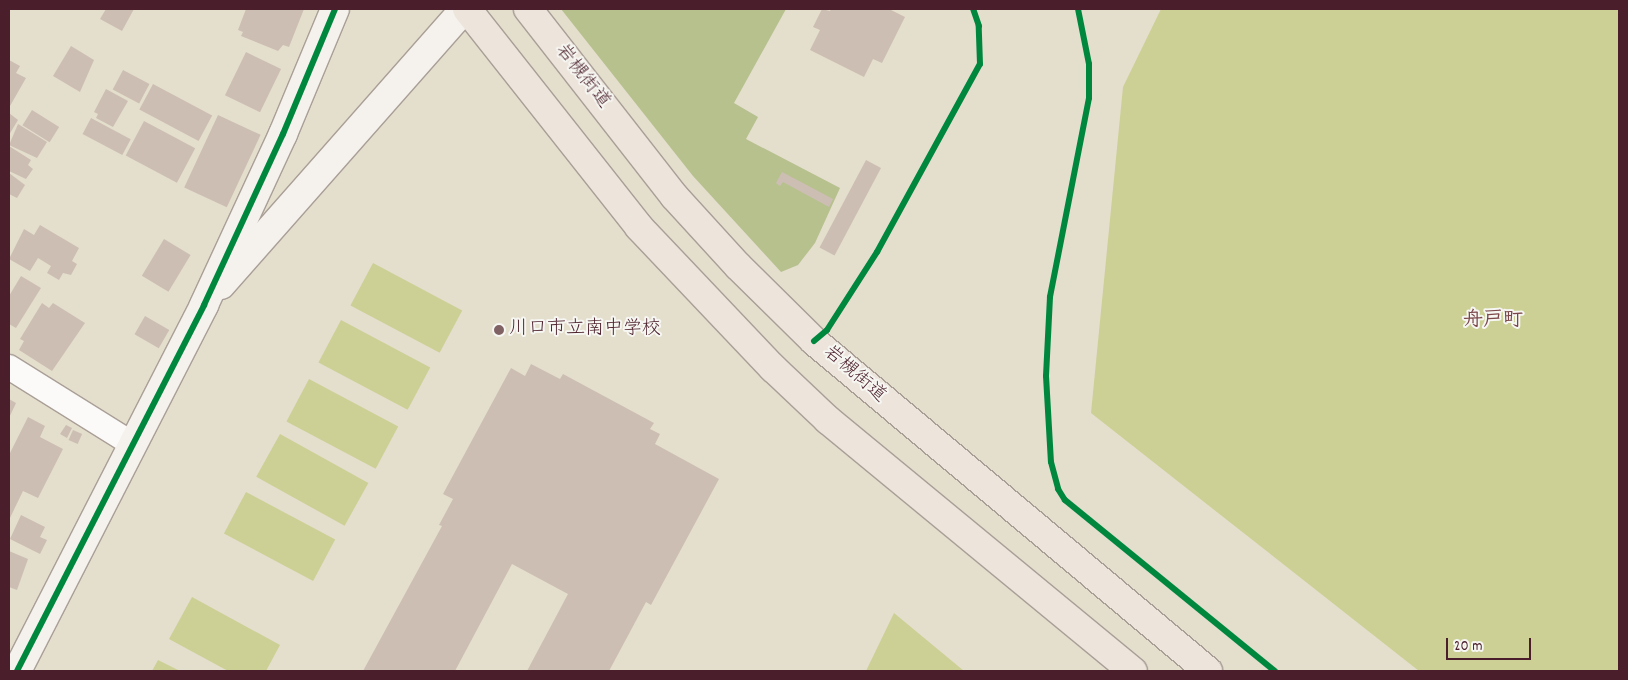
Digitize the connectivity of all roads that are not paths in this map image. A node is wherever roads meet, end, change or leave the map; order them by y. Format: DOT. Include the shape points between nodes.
graph roads {
  1 [pos="335,9"];
  2 [pos="466,9"];
  3 [pos="528,9"];
  4 [pos="204,305"];
  5 [pos="9,367"];
  6 [pos="134,445"];
  7 [pos="16,671"];
  8 [pos="1133,671"];
  9 [pos="1208,671"];
  1 -- 4 [label="street"];
  2 -- 4 [label="street"];
  2 -- 8 [label="highway" via="639,227 706,300 828,420"];
  3 -- 9 [label="highway, 岩槻街道" via="674,196 738,266 860,381"];
  4 -- 6 [label="street"];
  5 -- 6 [label="street"];
  6 -- 7 [label="street"];
}
